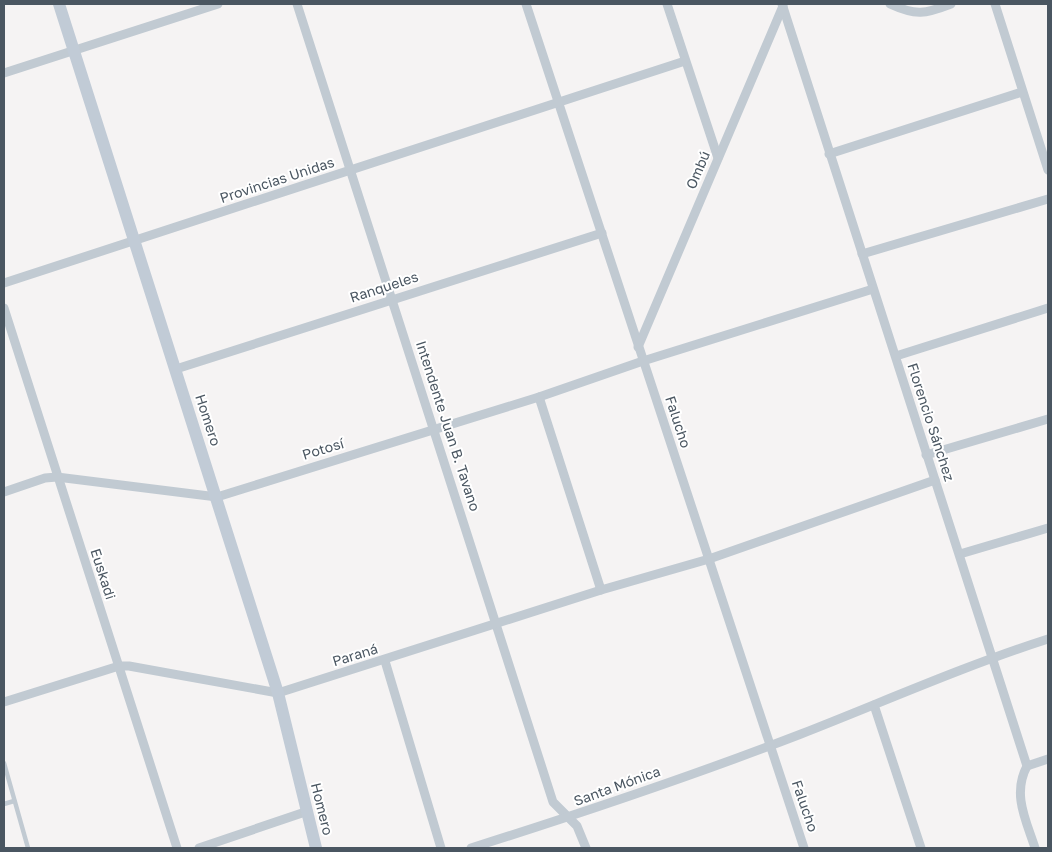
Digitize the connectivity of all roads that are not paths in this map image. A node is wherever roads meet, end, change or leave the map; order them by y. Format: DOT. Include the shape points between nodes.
graph roads {
  1 [pos="59,4"];
  2 [pos="218,4"];
  3 [pos="298,4"];
  4 [pos="526,4"];
  5 [pos="667,4"];
  6 [pos="890,4"];
  7 [pos="951,4"];
  8 [pos="995,4"];
  9 [pos="783,5"];
  10 [pos="74,50"];
  11 [pos="685,61"];
  12 [pos="4,73"];
  13 [pos="1022,92"];
  14 [pos="559,104"];
  15 [pos="829,154"];
  16 [pos="718,158"];
  17 [pos="351,170"];
  18 [pos="1048,170"];
  19 [pos="1048,199"];
  20 [pos="602,233"];
  21 [pos="134,241"];
  22 [pos="862,254"];
  23 [pos="4,283"];
  24 [pos="873,289"];
  25 [pos="393,299"];
  26 [pos="4,308"];
  27 [pos="1048,308"];
  28 [pos="638,347"];
  29 [pos="896,356"];
  30 [pos="643,361"];
  31 [pos="176,369"];
  32 [pos="539,397"];
  33 [pos="1048,419"];
  34 [pos="435,429"];
  35 [pos="926,455"];
  36 [pos="57,476"];
  37 [pos="935,480"];
  38 [pos="4,492"];
  39 [pos="217,497"];
  40 [pos="1048,528"];
  41 [pos="960,554"];
  42 [pos="709,559"];
  43 [pos="601,590"];
  44 [pos="497,624"];
  45 [pos="1048,639"];
  46 [pos="992,657"];
  47 [pos="384,661"];
  48 [pos="118,666"];
  49 [pos="278,693"];
  50 [pos="4,702"];
  51 [pos="874,705"];
  52 [pos="770,746"];
  53 [pos="1048,759"];
  54 [pos="4,763"];
  55 [pos="1027,766"];
  56 [pos="14,801"];
  57 [pos="4,804"];
  58 [pos="308,811"];
  59 [pos="569,818"];
  60 [pos="28,848"];
  61 [pos="178,848"];
  62 [pos="199,848"];
  63 [pos="316,848"];
  64 [pos="441,848"];
  65 [pos="471,848"];
  66 [pos="586,848"];
  67 [pos="804,848"];
  68 [pos="920,848"];
  69 [pos="1035,848"];
  1 -- 10 [label="main road, Homero"];
  2 -- 10 [label="street"];
  3 -- 17 [label="street, Intendente Juan B. Tavano"];
  4 -- 14 [label="street, Falucho"];
  5 -- 11 [label="street"];
  6 -- 7 [label="street" via="919,13"];
  8 -- 13 [label="street"];
  9 -- 15 [label="street, Florencio Sánchez"];
  9 -- 16 [label="street, Ombú"];
  10 -- 12 [label="street"];
  10 -- 21 [label="main road, Homero"];
  11 -- 14 [label="street, Provincias Unidas"];
  11 -- 16 [label="street"];
  13 -- 15 [label="street"];
  13 -- 18 [label="street"];
  14 -- 17 [label="street, Provincias Unidas"];
  14 -- 20 [label="street, Falucho"];
  15 -- 22 [label="street, Florencio Sánchez"];
  16 -- 28 [label="street, Ombú"];
  17 -- 21 [label="street, Provincias Unidas"];
  17 -- 25 [label="street, Intendente Juan B. Tavano"];
  19 -- 22 [label="street"];
  20 -- 25 [label="street, Ranqueles"];
  20 -- 28 [label="street, Falucho"];
  21 -- 23 [label="street, Provincias Unidas"];
  21 -- 31 [label="main road, Homero"];
  22 -- 24 [label="street, Florencio Sánchez"];
  24 -- 29 [label="street, Florencio Sánchez"];
  24 -- 30 [label="street, Potosí"];
  25 -- 31 [label="street, Ranqueles"];
  25 -- 34 [label="street, Intendente Juan B. Tavano"];
  26 -- 36 [label="street, Euskadi"];
  27 -- 29 [label="street"];
  28 -- 30 [label="street, Falucho"];
  29 -- 35 [label="street, Florencio Sánchez"];
  30 -- 32 [label="street, Potosí"];
  30 -- 42 [label="street, Falucho"];
  31 -- 39 [label="main road, Homero"];
  32 -- 34 [label="street, Potosí"];
  32 -- 43 [label="street"];
  33 -- 35 [label="street"];
  34 -- 39 [label="street, Potosí"];
  34 -- 44 [label="street, Intendente Juan B. Tavano"];
  35 -- 37 [label="street, Florencio Sánchez"];
  36 -- 38 [label="street, Potosí"];
  36 -- 39 [label="street, Potosí"];
  36 -- 48 [label="street, Euskadi"];
  37 -- 41 [label="street, Florencio Sánchez"];
  37 -- 42 [label="street, Paraná"];
  39 -- 49 [label="main road, Homero"];
  40 -- 41 [label="street"];
  41 -- 46 [label="street, Florencio Sánchez"];
  42 -- 43 [label="street, Paraná"];
  42 -- 52 [label="street, Falucho"];
  43 -- 44 [label="street, Paraná"];
  44 -- 47 [label="street, Paraná"];
  44 -- 59 [label="street, Intendente Juan B. Tavano" via="554,802"];
  45 -- 46 [label="street, Santa Mónica"];
  46 -- 51 [label="street, Santa Mónica"];
  46 -- 55 [label="street, Florencio Sánchez"];
  47 -- 49 [label="street, Paraná"];
  47 -- 64 [label="street"];
  48 -- 49 [label="street, Paraná"];
  48 -- 50 [label="street, Paraná"];
  48 -- 61 [label="street, Euskadi"];
  49 -- 58 [label="main road, Homero"];
  51 -- 52 [label="street, Santa Mónica"];
  51 -- 68 [label="street"];
  52 -- 59 [label="street, Santa Mónica"];
  52 -- 67 [label="street, Falucho"];
  53 -- 55 [label="street"];
  54 -- 56 [label="lane"];
  55 -- 69 [label="street" via="1020,781 1020,801"];
  56 -- 57 [label="lane"];
  56 -- 60 [label="lane"];
  58 -- 62 [label="street"];
  58 -- 63 [label="main road, Homero"];
  59 -- 65 [label="street, Santa Mónica"];
  59 -- 66 [label="street, Intendente Juan B. Tavano" via="577,826"];
}
